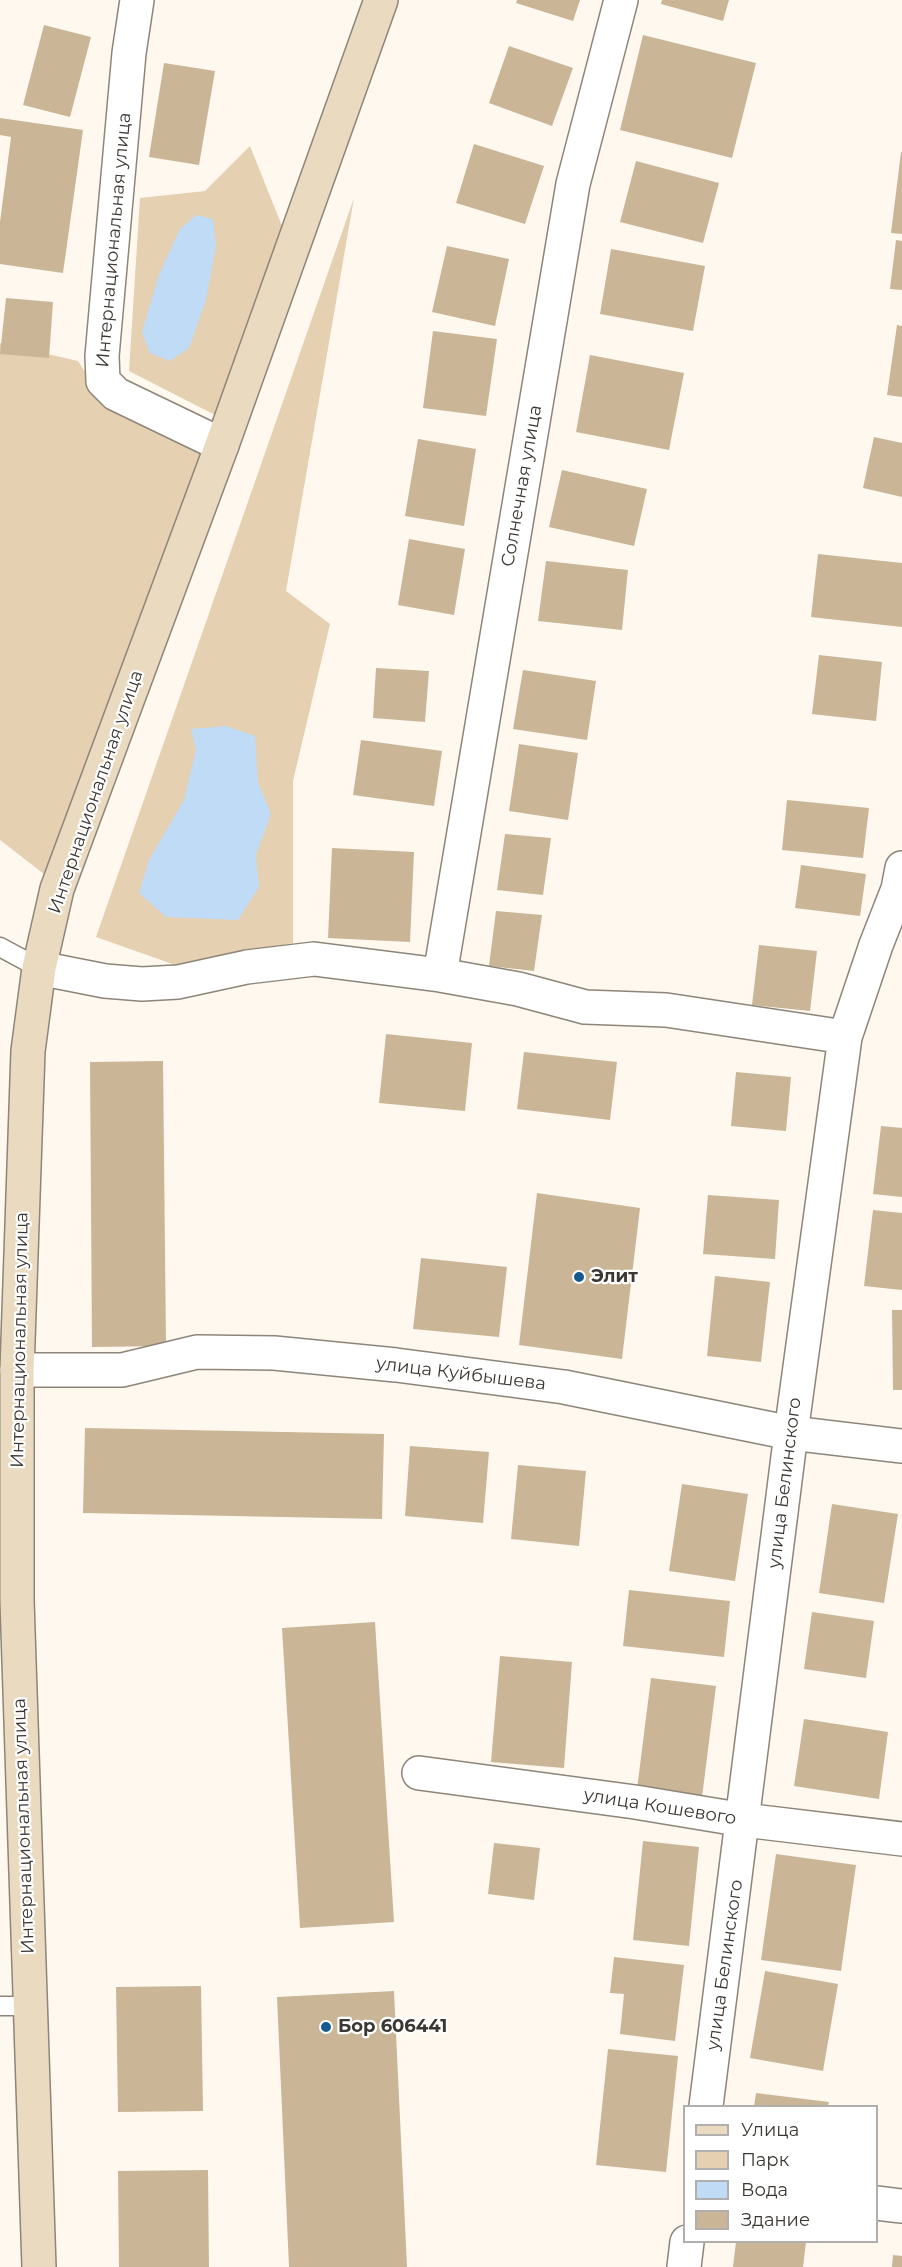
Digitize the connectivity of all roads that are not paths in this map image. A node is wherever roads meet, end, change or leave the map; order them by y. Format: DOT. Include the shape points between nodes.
graph roads {
  1 [pos="137,0"];
  2 [pos="381,0"];
  3 [pos="621,0"];
  4 [pos="222,445"];
  5 [pos="901,883"];
  6 [pos="0,947"];
  7 [pos="39,968"];
  8 [pos="440,975"];
  9 [pos="845,1037"];
  10 [pos="17,1370"];
  11 [pos="791,1433"];
  12 [pos="902,1446"];
  13 [pos="8,1447"];
  14 [pos="419,1773"];
  15 [pos="744,1820"];
  16 [pos="902,1839"];
  17 [pos="15,2006"];
  18 [pos="706,2105"];
  19 [pos="878,2203"];
  20 [pos="902,2206"];
  21 [pos="687,2243"];
  22 [pos="39,2267"];
  23 [pos="684,2267"];
  1 -- 4 [label="street, Интернациональная улица" via="129,53 103,381 116,394"];
  2 -- 4 [label="main road, Интернациональная улица"];
  3 -- 8 [label="street, Солнечная улица" via="573,184"];
  4 -- 7 [label="main road, Интернациональная улица" via="57,889"];
  5 -- 9 [label="street, улица Белинского"];
  6 -- 7 [label="lane"];
  7 -- 8 [label="street" via="142,984 178,982 314,959"];
  7 -- 10 [label="main road, Интернациональная улица" via="28,1051"];
  8 -- 9 [label="street" via="518,989 585,1007 666,1011"];
  9 -- 11 [label="street, улица Белинского"];
  10 -- 11 [label="street, улица Куйбышева" via="122,1370 197,1352 274,1353 564,1387"];
  10 -- 13 [label="main road, Интернациональная улица"];
  11 -- 12 [label="street, улица Куйбышева"];
  11 -- 15 [label="street, улица Белинского"];
  13 -- 17 [label="main road, Интернациональная улица" via="17,1600"];
  14 -- 15 [label="street, улица Кошевого"];
  15 -- 16 [label="street, улица Кошевого"];
  15 -- 18 [label="street, улица Белинского"];
  17 -- 22 [label="main road, Интернациональная улица"];
  19 -- 20 [label="street"];
  21 -- 23 [label="street"];
}
